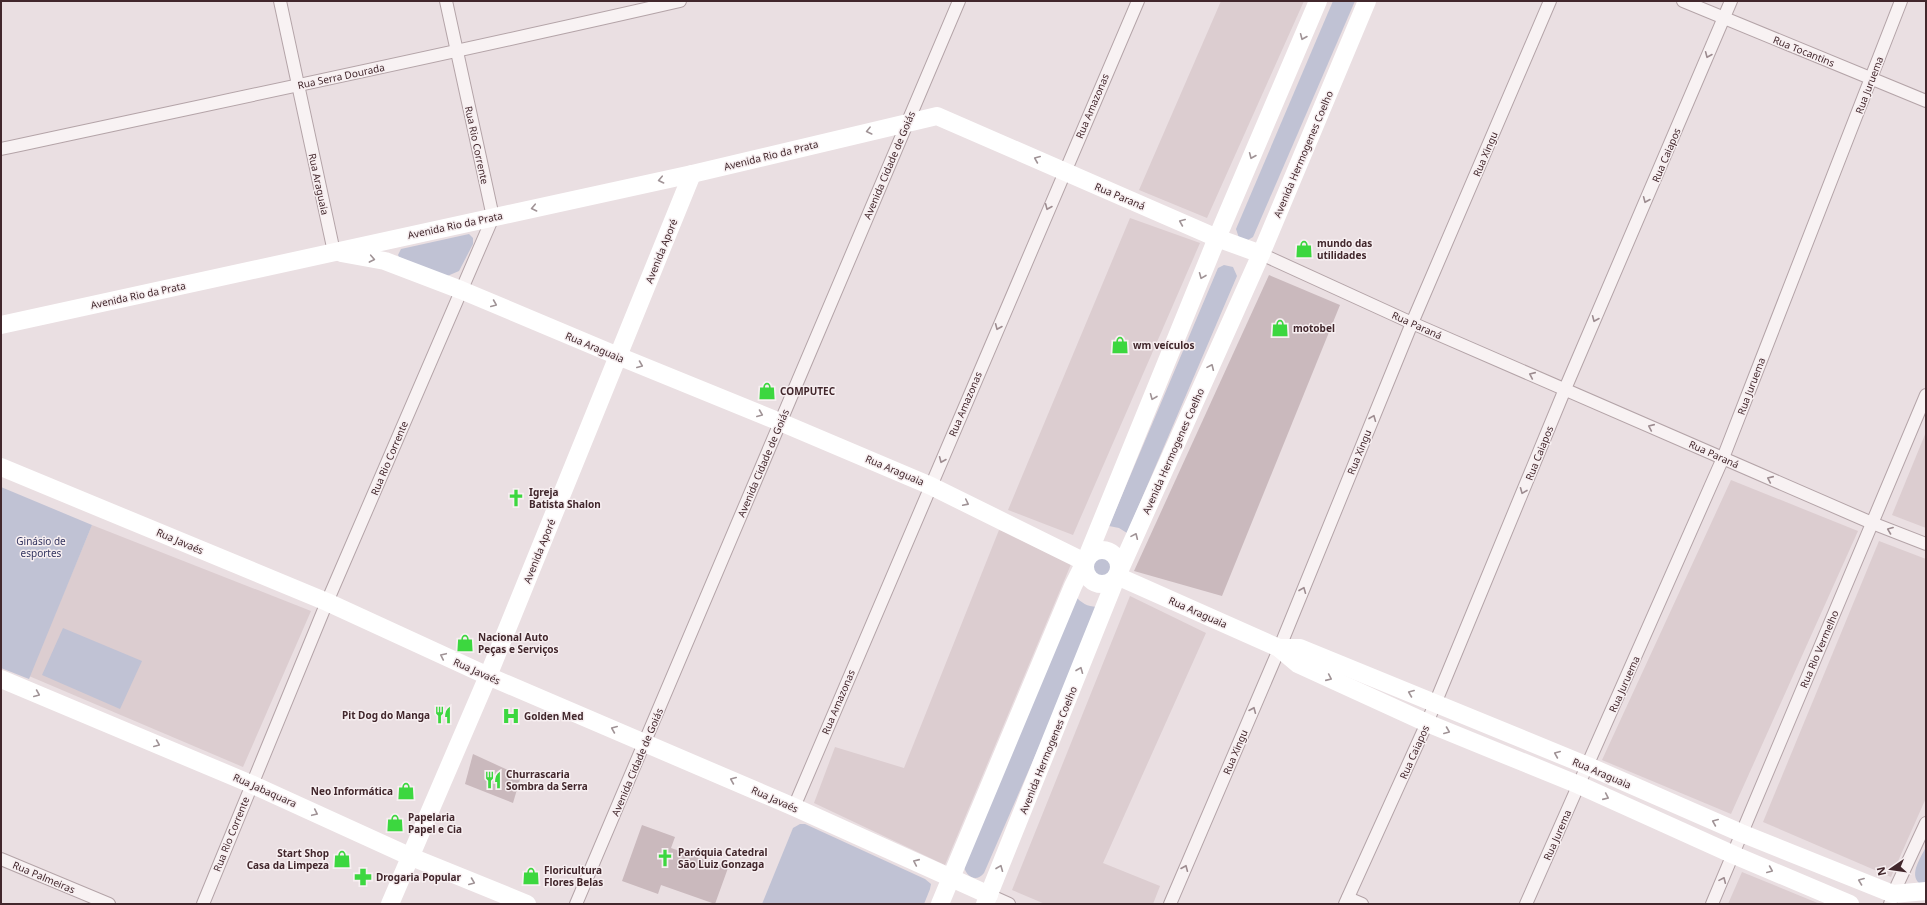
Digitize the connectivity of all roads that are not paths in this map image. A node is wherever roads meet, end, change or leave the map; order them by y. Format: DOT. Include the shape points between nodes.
graph roads {
  1 [pos="280,1"];
  2 [pos="446,1"];
  3 [pos="680,1"];
  4 [pos="959,1"];
  5 [pos="1138,1"];
  6 [pos="1318,1"];
  7 [pos="1367,1"];
  8 [pos="1550,1"];
  9 [pos="1683,1"];
  10 [pos="1731,1"];
  11 [pos="1901,1"];
  12 [pos="1724,19"];
  13 [pos="457,52"];
  14 [pos="1871,78"];
  15 [pos="298,84"];
  16 [pos="1926,101"];
  17 [pos="907,122"];
  18 [pos="1,149"];
  19 [pos="1064,171"];
  20 [pos="692,174"];
  21 [pos="493,217"];
  22 [pos="1217,238"];
  23 [pos="334,252"];
  24 [pos="1261,254"];
  25 [pos="461,290"];
  26 [pos="1412,323"];
  27 [pos="1,325"];
  28 [pos="618,356"];
  29 [pos="1565,390"];
  30 [pos="1926,395"];
  31 [pos="780,422"];
  32 [pos="1723,458"];
  33 [pos="1,467"];
  34 [pos="931,486"];
  35 [pos="1872,523"];
  36 [pos="1926,544"];
  37 [pos="1085,562"];
  38 [pos="1117,576"];
  39 [pos="327,602"];
  40 [pos="1279,648"];
  41 [pos="488,676"];
  42 [pos="1,679"];
  43 [pos="1436,703"];
  44 [pos="1428,723"];
  45 [pos="645,742"];
  46 [pos="1588,766"];
  47 [pos="252,784"];
  48 [pos="1579,785"];
  49 [pos="794,807"];
  50 [pos="1926,823"];
  51 [pos="1741,833"];
  52 [pos="1734,855"];
  53 [pos="409,856"];
  54 [pos="1,859"];
  55 [pos="951,878"];
  56 [pos="1926,891"];
  57 [pos="1892,899"];
  58 [pos="987,900"];
  59 [pos="1346,901"];
  60 [pos="109,904"];
  61 [pos="203,904"];
  62 [pos="390,904"];
  63 [pos="527,904"];
  64 [pos="576,904"];
  65 [pos="940,904"];
  66 [pos="1009,904"];
  67 [pos="1170,904"];
  68 [pos="1362,904"];
  69 [pos="1526,904"];
  70 [pos="1712,904"];
  71 [pos="1850,904"];
  1 -- 15 [label="street, Rua Araguaia"];
  2 -- 13 [label="street, Rua Rio Corrente"];
  3 -- 13 [label="street, Rua Serra Dourada"];
  4 -- 17 [label="street, Avenida Cidade de Goiás"];
  5 -- 19 [label="street, Rua Amazonas"];
  6 -- 22 [label="main road, one-way"];
  7 -- 24 [label="main road, Avenida Hermogenes Coelho"];
  8 -- 26 [label="street, Rua Xingu"];
  9 -- 12 [label="street, Rua Tocantins"];
  10 -- 12 [label="street, Rua Caiapos"];
  11 -- 14 [label="street, Rua Juruema"];
  12 -- 14 [label="street, Rua Tocantins"];
  12 -- 29 [label="street, Rua Caiapos, one-way"];
  13 -- 15 [label="street, Rua Serra Dourada"];
  13 -- 21 [label="street, Rua Rio Corrente"];
  14 -- 16 [label="street, Rua Tocantins"];
  14 -- 32 [label="street, Rua Juruema"];
  15 -- 18 [label="street, Rua Serra Dourada"];
  15 -- 23 [label="street, Rua Araguaia"];
  19 -- 17 [label="main road, Rua Paraná, one-way" via="937,116"];
  17 -- 20 [label="main road, Avenida Rio da Prata, one-way"];
  17 -- 31 [label="street, Avenida Cidade de Goiás"];
  22 -- 19 [label="main road, Rua Paraná, one-way"];
  19 -- 34 [label="street, Rua Amazonas, one-way"];
  20 -- 21 [label="main road, Avenida Rio da Prata, one-way"];
  20 -- 28 [label="main road, Avenida Aporé"];
  21 -- 23 [label="main road, Avenida Rio da Prata"];
  21 -- 25 [label="street, Rua Rio Corrente"];
  22 -- 24 [label="main road, Rua Paraná"];
  22 -- 37 [label="main road, one-way"];
  23 -- 25 [label="main road, Rua Araguaia, one-way" via="385,262"];
  23 -- 27 [label="main road, Avenida Rio da Prata"];
  24 -- 26 [label="street, Rua Paraná"];
  38 -- 24 [label="main road, Avenida Hermogenes Coelho, one-way"];
  25 -- 28 [label="main road, Rua Araguaia, one-way"];
  25 -- 39 [label="street, Rua Rio Corrente"];
  29 -- 26 [label="street, Rua Paraná, one-way"];
  40 -- 26 [label="street, Rua Xingu, one-way"];
  28 -- 31 [label="main road, Rua Araguaia, one-way"];
  28 -- 41 [label="main road, Avenida Aporé"];
  32 -- 29 [label="street, Rua Paraná, one-way"];
  29 -- 43 [label="street, Rua Caiapos, one-way"];
  30 -- 35 [label="street, Rua Rio Vermelho"];
  31 -- 34 [label="main road, Rua Araguaia"];
  31 -- 45 [label="street, Avenida Cidade de Goiás"];
  35 -- 32 [label="street, Rua Paraná, one-way"];
  32 -- 46 [label="street, Rua Juruema"];
  33 -- 39 [label="main road, Rua Javaés"];
  34 -- 37 [label="main road, Rua Araguaia, one-way"];
  34 -- 49 [label="street, Rua Amazonas"];
  36 -- 35 [label="street, Rua Paraná, one-way"];
  35 -- 51 [label="street, Rua Rio Vermelho"];
  37 -- 38 [label="main road" via="1086,575 1095,584 1108,584"];
  37 -- 38 [label="main road" via="1094,552 1111,552 1119,565"];
  37 -- 55 [label="main road"];
  38 -- 40 [label="main road, Rua Araguaia"];
  58 -- 38 [label="main road, Avenida Hermogenes Coelho, one-way"];
  41 -- 39 [label="main road, Rua Javaés, one-way"];
  39 -- 47 [label="street, Rua Rio Corrente"];
  43 -- 40 [label="main road, Rua Araguaia, one-way" via="1300,648"];
  40 -- 44 [label="main road, Rua Araguaia, one-way" via="1298,664"];
  67 -- 40 [label="street, Rua Xingu, one-way"];
  45 -- 41 [label="main road, Rua Javaés, one-way"];
  41 -- 53 [label="main road, Avenida Aporé"];
  42 -- 47 [label="main road, Rua Jabaquara, one-way"];
  43 -- 44 [label="street, Rua Caiapos"];
  46 -- 43 [label="main road, Rua Araguaia, one-way"];
  44 -- 48 [label="main road, Rua Araguaia, one-way"];
  44 -- 59 [label="street, Rua Caiapos"];
  49 -- 45 [label="main road, Rua Javaés, one-way"];
  45 -- 64 [label="street, Avenida Cidade de Goiás"];
  46 -- 48 [label="street, Rua Jurema"];
  51 -- 46 [label="main road, Rua Araguaia, one-way"];
  47 -- 53 [label="main road, Rua Jabaquara, one-way"];
  47 -- 61 [label="street, Rua Rio Corrente"];
  48 -- 52 [label="main road, Rua Araguaia, one-way"];
  48 -- 69 [label="street, Rua Jurema"];
  55 -- 49 [label="main road, Rua Javaés, one-way"];
  50 -- 57 [label="street"];
  51 -- 52 [label="street, Rua Rio Vermelho"];
  57 -- 51 [label="main road, Rua Araguaia, one-way"];
  70 -- 52 [label="street, Rua Rio Vermelho, one-way"];
  52 -- 71 [label="main road, Rua Araguaia, one-way"];
  53 -- 62 [label="main road, Avenida Aporé"];
  53 -- 63 [label="main road, Rua Jabaquara, one-way"];
  54 -- 60 [label="street, Rua Palmeiras"];
  55 -- 58 [label="main road, Rua Javaés"];
  55 -- 65 [label="main road"];
  56 -- 57 [label="main road, Rua Araguaia"];
  58 -- 66 [label="street"];
  59 -- 68 [label="street"];
}
